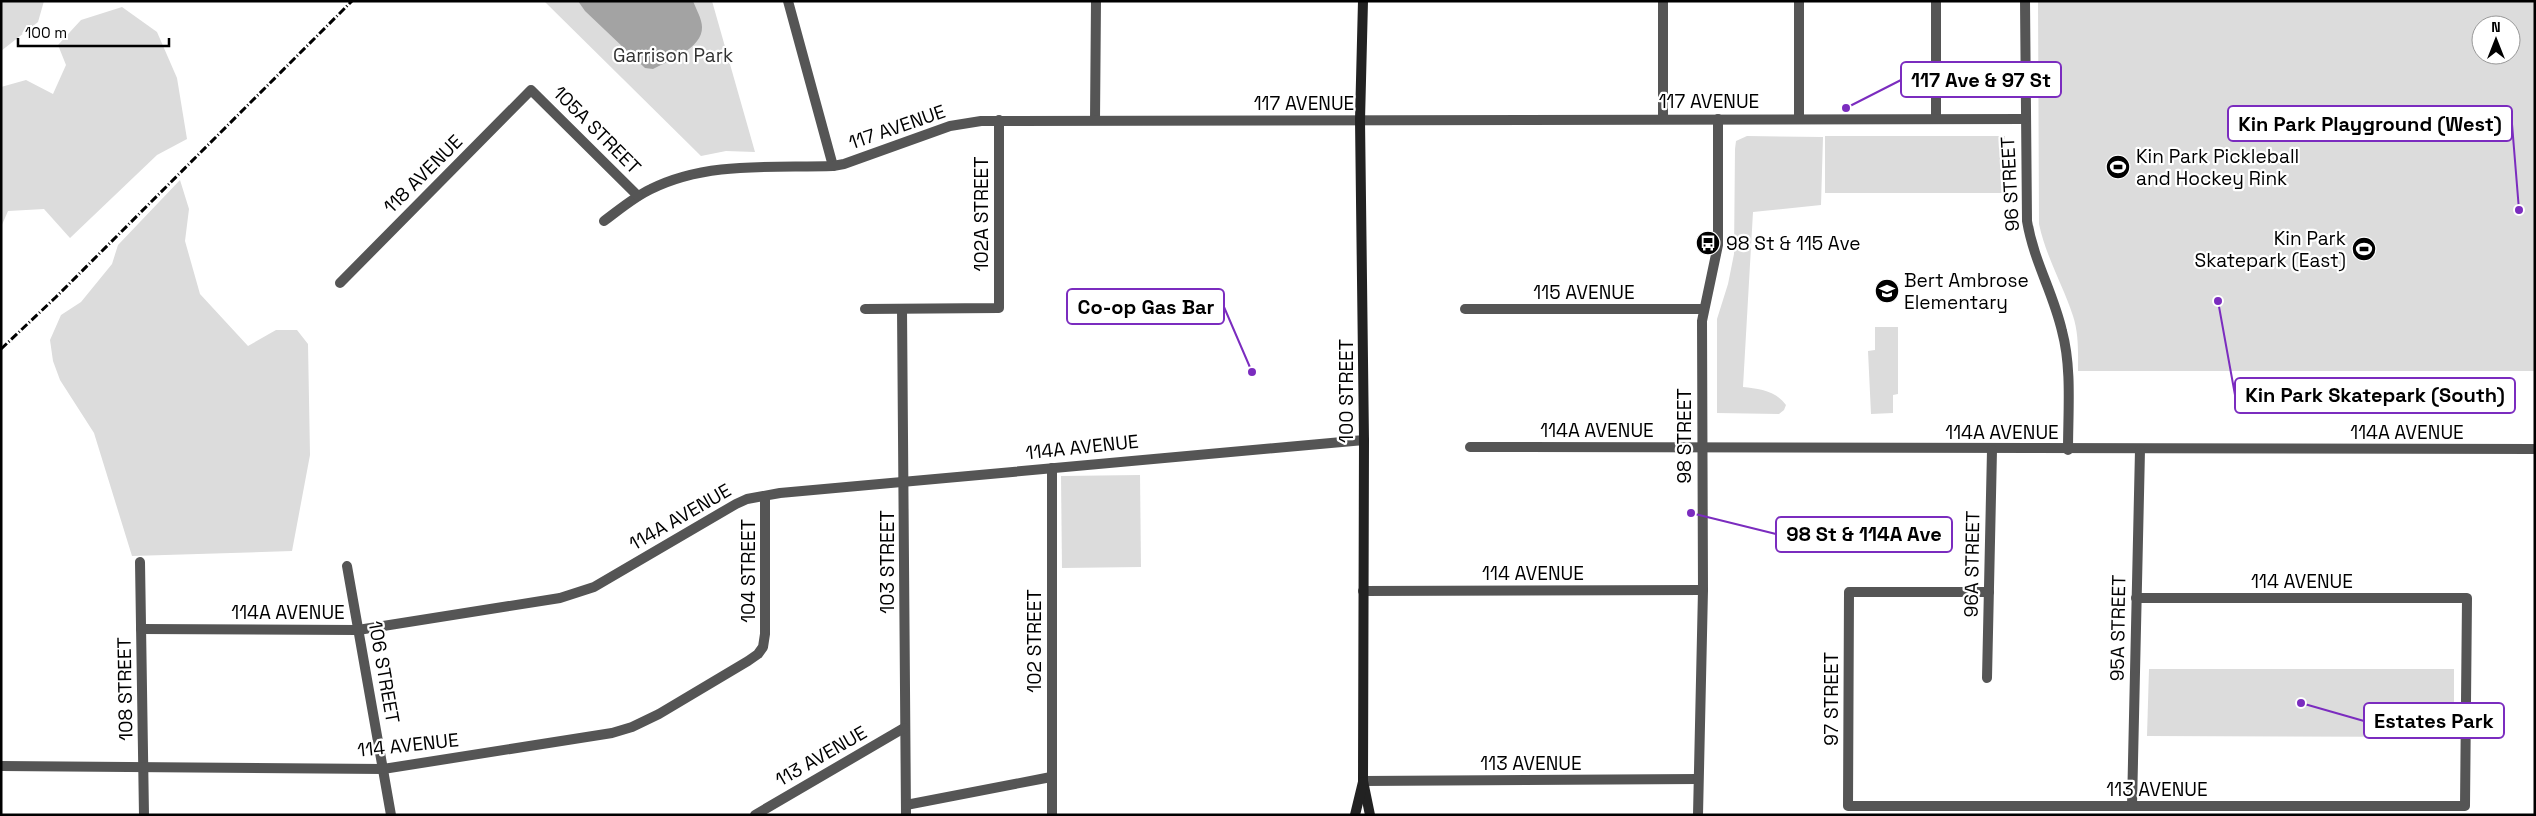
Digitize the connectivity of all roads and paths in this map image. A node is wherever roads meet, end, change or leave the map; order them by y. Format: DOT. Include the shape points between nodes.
graph roads {
  1 [pos="788,1"];
  2 [pos="1096,1"];
  3 [pos="1363,1"];
  4 [pos="1663,1"];
  5 [pos="1799,1"];
  6 [pos="1936,1"];
  7 [pos="2025,1"];
  8 [pos="531,90"];
  9 [pos="1663,118"];
  10 [pos="1718,118"];
  11 [pos="1799,118"];
  12 [pos="1936,118"];
  13 [pos="2025,119"];
  14 [pos="999,120"];
  15 [pos="1095,120"];
  16 [pos="1360,120"];
  17 [pos="832,166"];
  18 [pos="638,196"];
  19 [pos="604,221"];
  20 [pos="340,283"];
  21 [pos="865,309"];
  22 [pos="902,309"];
  23 [pos="1465,309"];
  24 [pos="1703,309"];
  25 [pos="1364,440"];
  26 [pos="1470,447"];
  27 [pos="1702,447"];
  28 [pos="2535,449"];
  29 [pos="1992,450"];
  30 [pos="2068,450"];
  31 [pos="2140,450"];
  32 [pos="1052,468"];
  33 [pos="905,481"];
  34 [pos="765,496"];
  35 [pos="140,562"];
  36 [pos="347,566"];
  37 [pos="1363,590"];
  38 [pos="1703,590"];
  39 [pos="1989,592"];
  40 [pos="2136,598"];
  41 [pos="141,629"];
  42 [pos="358,630"];
  43 [pos="763,647"];
  44 [pos="1987,678"];
  45 [pos="904,728"];
  46 [pos="1,766"];
  47 [pos="144,768"];
  48 [pos="383,769"];
  49 [pos="1051,777"];
  50 [pos="1698,779"];
  51 [pos="1363,781"];
  52 [pos="1848,806"];
  53 [pos="2132,806"];
  54 [pos="2465,806"];
  55 [pos="906,810"];
  56 [pos="2336,810"];
  57 [pos="2050,811"];
  58 [pos="144,815"];
  59 [pos="391,815"];
  60 [pos="755,815"];
  61 [pos="1052,815"];
  62 [pos="1354,815"];
  63 [pos="1370,815"];
  64 [pos="1698,815"];
  1 -- 17 [label="street"];
  2 -- 15 [label="street"];
  3 -- 16 [label="main road, 100 STREET"];
  4 -- 9 [label="street"];
  5 -- 11 [label="street"];
  6 -- 12 [label="street"];
  7 -- 13 [label="street, 96 STREET"];
  8 -- 18 [label="street, 105A STREET"];
  8 -- 20 [label="street, 118 AVENUE"];
  9 -- 10 [label="street, 117 AVENUE"];
  9 -- 16 [label="street, 117 AVENUE"];
  10 -- 11 [label="street, 117 AVENUE"];
  10 -- 24 [label="street, 98 STREET" via="1718,246 1712,282"];
  11 -- 12 [label="street, 117 AVENUE"];
  12 -- 13 [label="street, 117 AVENUE"];
  13 -- 30 [label="street, 96 STREET" via="2027,221 2066,346"];
  14 -- 15 [label="street, 117 AVENUE"];
  14 -- 17 [label="street, 117 AVENUE" via="950,126 859,160"];
  14 -- 22 [label="street, 102A STREET" via="999,308"];
  15 -- 16 [label="street, 117 AVENUE"];
  16 -- 25 [label="main road, 100 STREET"];
  17 -- 18 [label="street, 117 AVENUE" via="722,169 677,180"];
  18 -- 19 [label="street, 117 AVENUE"];
  21 -- 22 [label="street"];
  22 -- 33 [label="street, 103 STREET"];
  23 -- 24 [label="street, 115 AVENUE"];
  24 -- 27 [label="street, 98 STREET"];
  25 -- 32 [label="street, 114A AVENUE"];
  25 -- 37 [label="main road, 100 STREET"];
  26 -- 27 [label="street, 114A AVENUE"];
  27 -- 29 [label="street, 114A AVENUE"];
  27 -- 38 [label="street, 98 STREET"];
  28 -- 31 [label="street, 114A AVENUE"];
  29 -- 30 [label="street, 114A AVENUE"];
  29 -- 39 [label="street, 96A STREET"];
  30 -- 31 [label="street, 114A AVENUE"];
  31 -- 40 [label="street, 95A STREET"];
  32 -- 33 [label="street, 114A AVENUE"];
  32 -- 49 [label="street, 102 STREET"];
  33 -- 34 [label="street, 114A AVENUE"];
  33 -- 45 [label="street, 103 STREET"];
  34 -- 42 [label="street, 114A AVENUE" via="736,504 582,592"];
  34 -- 43 [label="street, 104 STREET" via="766,624"];
  35 -- 41 [label="street, 108 STREET"];
  36 -- 42 [label="street, 106 STREET"];
  37 -- 38 [label="street, 114 AVENUE"];
  37 -- 51 [label="main road, 100 STREET"];
  38 -- 50 [label="street, 98 STREET"];
  39 -- 44 [label="street, 96A STREET"];
  39 -- 52 [label="street, 97 STREET" via="1848,592"];
  40 -- 53 [label="street, 95A STREET"];
  40 -- 54 [label="street, 114 AVENUE" via="2467,598"];
  41 -- 42 [label="street, 114A AVENUE"];
  41 -- 47 [label="street, 108 STREET"];
  42 -- 48 [label="street, 106 STREET"];
  43 -- 48 [label="street, 114 AVENUE" via="748,661 632,727 591,737"];
  45 -- 55 [label="street, 103 STREET"];
  45 -- 60 [label="street, 113 AVENUE"];
  46 -- 47 [label="street, 114 AVENUE"];
  47 -- 48 [label="street, 114 AVENUE"];
  47 -- 58 [label="street, 108 STREET"];
  48 -- 59 [label="street, 106 STREET"];
  49 -- 55 [label="street"];
  49 -- 61 [label="street, 102 STREET"];
  50 -- 51 [label="street, 113 AVENUE"];
  50 -- 64 [label="street, 98 STREET"];
  51 -- 62 [label="main road, 100 STREET"];
  51 -- 63 [label="main road, 100 STREET"];
  52 -- 57 [label="street, 113 AVENUE"];
  53 -- 56 [label="street, 113 AVENUE"];
  53 -- 57 [label="street, 113 AVENUE"];
  54 -- 56 [label="street, 113 AVENUE"];
}
